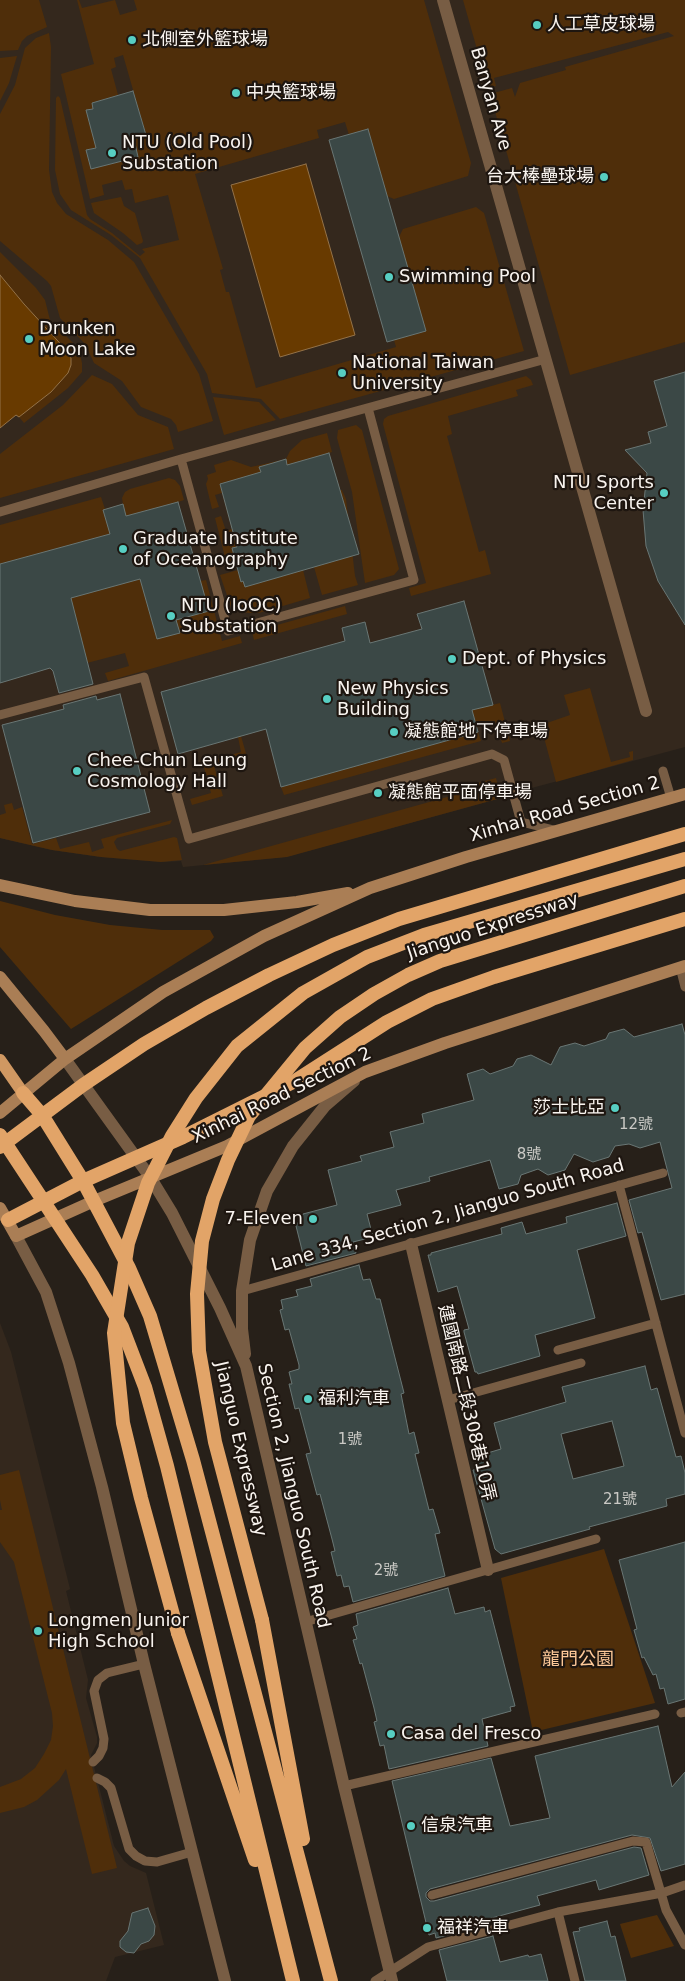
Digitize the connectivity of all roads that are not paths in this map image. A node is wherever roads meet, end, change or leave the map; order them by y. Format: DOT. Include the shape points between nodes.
graph roads {
  1 [pos="443,0"];
  2 [pos="546,359"];
  3 [pos="368,408"];
  4 [pos="182,459"];
  5 [pos="0,512"];
  6 [pos="646,712"];
  7 [pos="0,715"];
  8 [pos="663,771"];
  9 [pos="685,794"];
  10 [pos="671,798"];
  11 [pos="556,831"];
  12 [pos="685,834"];
  13 [pos="685,859"];
  14 [pos="0,885"];
  15 [pos="685,886"];
  16 [pos="370,888"];
  17 [pos="685,919"];
  18 [pos="682,966"];
  19 [pos="0,977"];
  20 [pos="685,987"];
  21 [pos="65,1059"];
  22 [pos="0,1060"];
  23 [pos="365,1072"];
  24 [pos="83,1085"];
  25 [pos="23,1093"];
  26 [pos="0,1113"];
  27 [pos="42,1115"];
  28 [pos="2,1142"];
  29 [pos="135,1158"];
  30 [pos="663,1173"];
  31 [pos="150,1177"];
  32 [pos="83,1181"];
  33 [pos="619,1185"];
  34 [pos="44,1201"];
  35 [pos="94,1201"];
  36 [pos="4,1214"];
  37 [pos="55,1218"];
  38 [pos="16,1236"];
  39 [pos="411,1244"];
  40 [pos="242,1291"];
  41 [pos="656,1323"];
  42 [pos="558,1350"];
  43 [pos="581,1363"];
  44 [pos="246,1366"];
  45 [pos="448,1400"];
  46 [pos="685,1433"];
  47 [pos="596,1539"];
  48 [pos="488,1570"];
  49 [pos="305,1622"];
  50 [pos="144,1664"];
  51 [pos="655,1714"];
  52 [pos="93,1762"];
  53 [pos="97,1778"];
  54 [pos="344,1786"];
  55 [pos="192,1852"];
  56 [pos="685,1885"];
  57 [pos="662,1893"];
  58 [pos="432,1895"];
  59 [pos="558,1912"];
  60 [pos="321,1938"];
  61 [pos="685,1945"];
  62 [pos="285,1948"];
  63 [pos="391,1977"];
  64 [pos="225,1981"];
  65 [pos="293,1981"];
  66 [pos="331,1981"];
  67 [pos="375,1981"];
  68 [pos="574,1981"];
  1 -- 2 [label="street, Banyan Ave"];
  2 -- 3 [label="lane"];
  2 -- 6 [label="street, Banyan Ave"];
  3 -- 4 [label="lane"];
  3 -- 4 [label="lane" via="414,580 228,631"];
  4 -- 5 [label="lane"];
  7 -- 11 [label="lane" via="144,677 189,839 492,754 504,760 521,822"];
  8 -- 10 [label="lane"];
  9 -- 10 [label="main road, Xinhai Road Section 2"];
  10 -- 11 [label="main road, Xinhai Road Section 2"];
  11 -- 16 [label="main road, Xinhai Road Section 2"];
  12 -- 24 [label="highway" via="399,919 333,945 206,1008"];
  13 -- 62 [label="highway, Jianguo Expressway, bridge" via="424,935 367,957 303,993 237,1046 196,1098 148,1183 128,1243 114,1333 123,1423 178,1633"];
  14 -- 16 [label="main road, Xinhai Road Section 2" via="75,901 150,910 224,910 297,902"];
  15 -- 60 [label="highway, Jianguo Expressway, bridge" via="440,961 374,994 340,1017 312,1042 273,1085 249,1116 213,1199 202,1241 197,1294 199,1351 215,1442 262,1620"];
  16 -- 21 [label="main road, Xinhai Road Section 2" via="264,936 163,992"];
  17 -- 29 [label="highway" via="432,999 387,1022 295,1081"];
  18 -- 20 [label="lane"];
  18 -- 23 [label="main road, Xinhai Road Section 2"];
  19 -- 21 [label="main road"];
  21 -- 24 [label="street, Section 2, Jianguo South Road"];
  21 -- 25 [label="main road, Xinhai Road Section 2"];
  22 -- 25 [label="main road"];
  23 -- 31 [label="main road, Xinhai Road Section 2" via="227,1146"];
  23 -- 40 [label="street" via="325,1106 293,1146 272,1184 250,1240"];
  24 -- 27 [label="highway"];
  24 -- 29 [label="street, Section 2, Jianguo South Road"];
  25 -- 26 [label="main road, Xinhai Road Section 2"];
  25 -- 27 [label="highway, Jianguo Expressway"];
  27 -- 28 [label="highway"];
  27 -- 32 [label="highway, Jianguo Expressway"];
  28 -- 34 [label="highway, Jianguo Expressway"];
  29 -- 31 [label="street, Section 2, Jianguo South Road"];
  29 -- 32 [label="highway"];
  30 -- 33 [label="lane, Lane 334, Section 2, Jianguo South Road"];
  31 -- 35 [label="main road, Xinhai Road Section 2"];
  31 -- 44 [label="street, Section 2, Jianguo South Road" via="186,1239"];
  32 -- 34 [label="highway"];
  32 -- 35 [label="highway, Jianguo Expressway"];
  33 -- 39 [label="lane, Lane 334, Section 2, Jianguo South Road"];
  33 -- 41 [label="lane"];
  34 -- 36 [label="highway"];
  34 -- 37 [label="highway, Jianguo Expressway"];
  35 -- 37 [label="main road, Xinhai Road Section 2"];
  35 -- 60 [label="highway, Jianguo Expressway" via="150,1316 193,1460"];
  36 -- 38 [label="main road"];
  37 -- 38 [label="main road, Xinhai Road Section 2"];
  37 -- 62 [label="highway, Jianguo Expressway" via="122,1328 145,1387 168,1466"];
  38 -- 50 [label="street" via="46,1292 69,1363"];
  39 -- 40 [label="lane, Lane 334, Section 2, Jianguo South Road"];
  39 -- 45 [label="street, 建國南路二段308巷10弄"];
  40 -- 44 [label="street"];
  41 -- 42 [label="lane"];
  41 -- 46 [label="lane"];
  43 -- 45 [label="lane"];
  44 -- 49 [label="street, Section 2, Jianguo South Road"];
  45 -- 48 [label="street, 建國南路二段308巷10弄"];
  47 -- 48 [label="lane"];
  48 -- 49 [label="lane"];
  49 -- 54 [label="street, Section 2, Jianguo South Road"];
  50 -- 52 [label="lane" via="107,1673 98,1680 94,1691 104,1739 100,1756"];
  50 -- 55 [label="street"];
  51 -- 54 [label="lane"];
  53 -- 55 [label="lane" via="111,1788 129,1849 136,1856 156,1862"];
  54 -- 63 [label="street, Section 2, Jianguo South Road"];
  55 -- 64 [label="street"];
  56 -- 57 [label="lane"];
  57 -- 58 [label="lane" via="646,1842 634,1841"];
  57 -- 59 [label="lane"];
  57 -- 61 [label="lane" via="666,1910"];
  59 -- 63 [label="lane" via="428,1947"];
  59 -- 68 [label="lane"];
  60 -- 66 [label="highway, Jianguo Expressway"];
  62 -- 65 [label="highway, Jianguo Expressway"];
  63 -- 67 [label="lane"];
}
